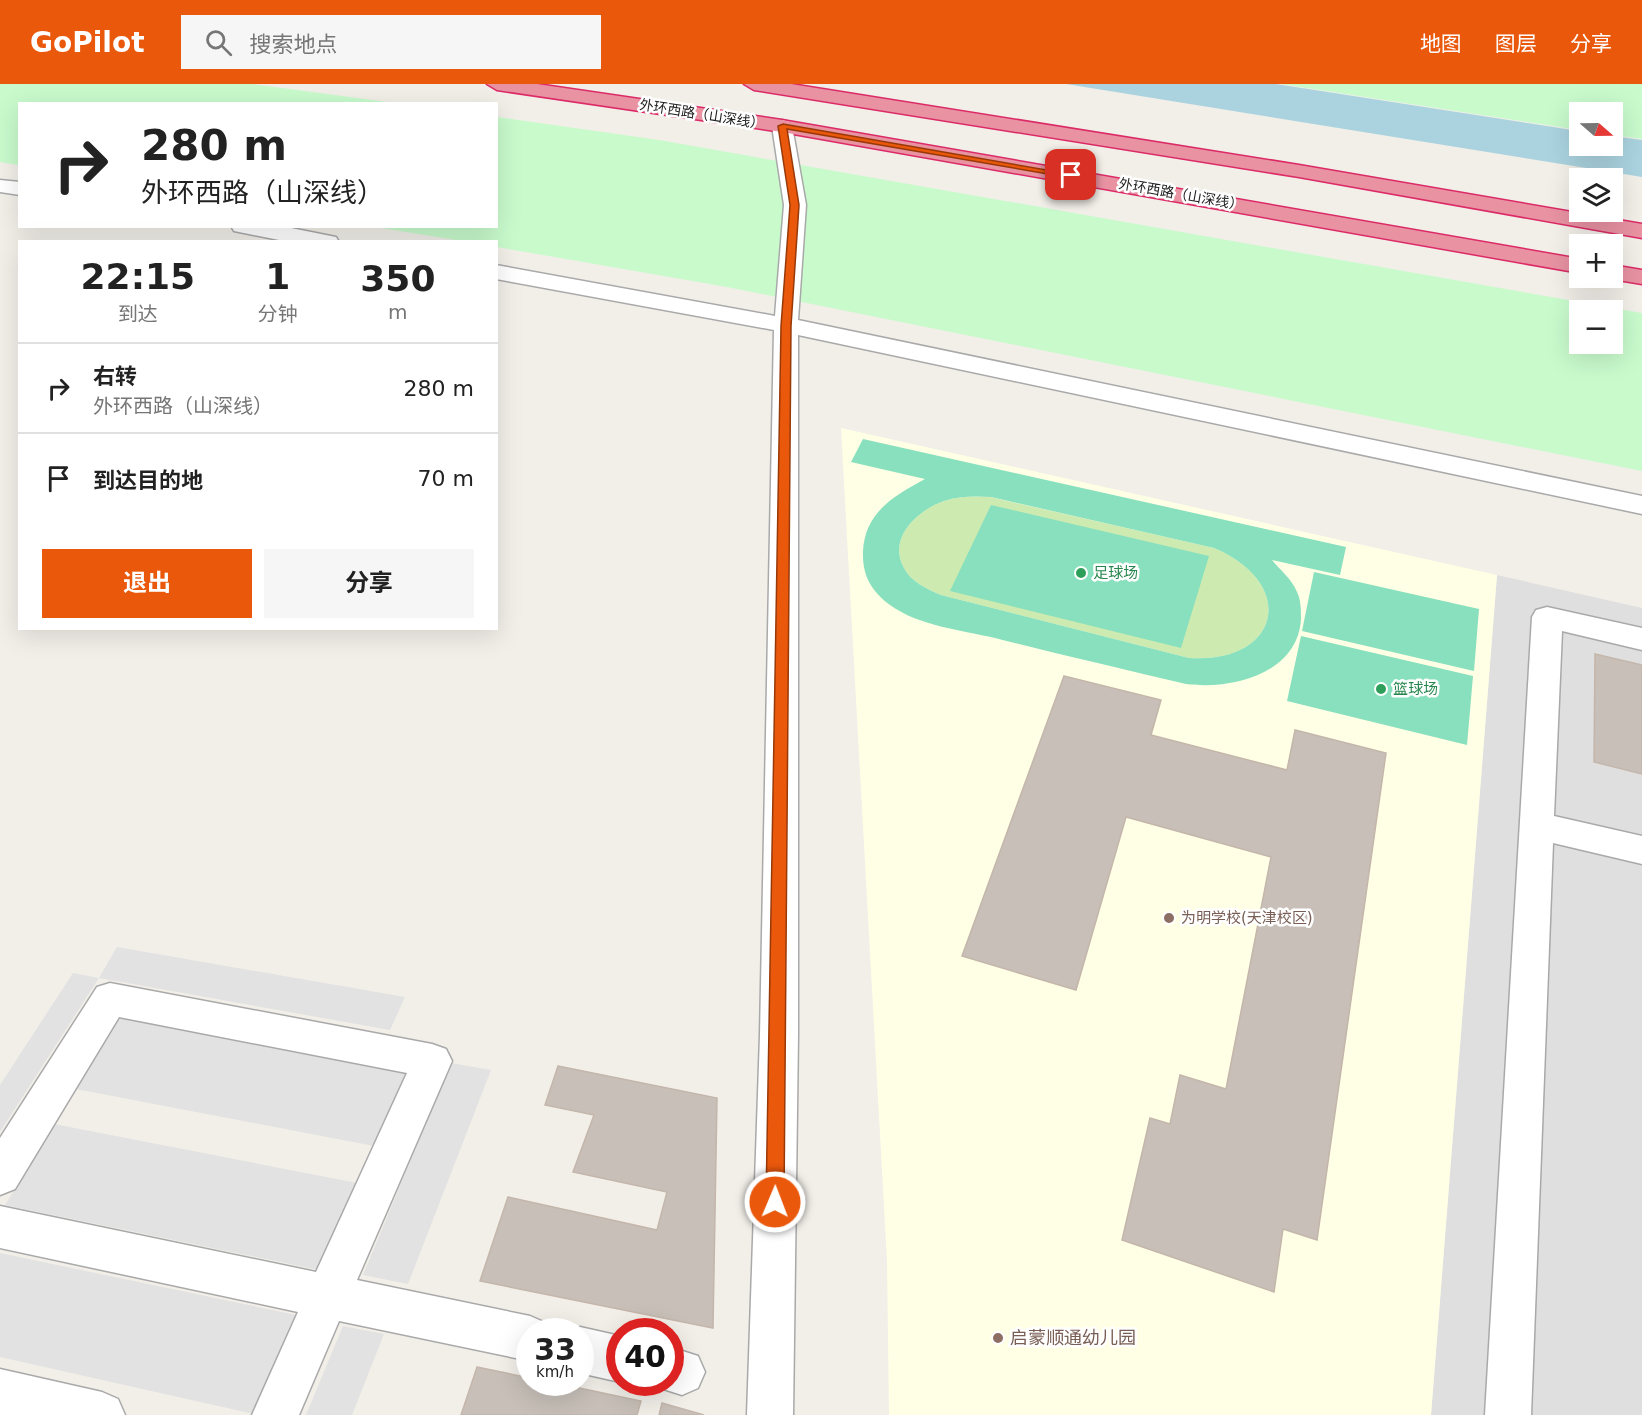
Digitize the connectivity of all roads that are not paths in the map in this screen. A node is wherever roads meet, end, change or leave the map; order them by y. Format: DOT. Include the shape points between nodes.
graph roads {
  1 [pos="497,84"];
  2 [pos="754,84"];
  3 [pos="783,126"];
  4 [pos="0,186"];
  5 [pos="18,189"];
  6 [pos="253,228"];
  7 [pos="1642,231"];
  8 [pos="317,240"];
  9 [pos="1569,264"];
  10 [pos="498,272"];
  11 [pos="1623,274"];
  12 [pos="1642,277"];
  13 [pos="786,326"];
  14 [pos="1642,505"];
  15 [pos="1642,639"];
  16 [pos="1539,826"];
  17 [pos="1642,850"];
  18 [pos="0,1175"];
  19 [pos="0,1227"];
  20 [pos="328,1296"];
  21 [pos="516,1337"];
  22 [pos="0,1392"];
  23 [pos="102,1415"];
  24 [pos="274,1415"];
  25 [pos="770,1415"];
  26 [pos="1508,1415"];
  1 -- 3 [label="highway, 外环西路（山深线）"];
  2 -- 7 [label="highway" via="1299,171"];
  3 -- 9 [label="highway, 外环西路（山深线）"];
  3 -- 13 [label="street" via="795,205"];
  4 -- 5 [label="street"];
  6 -- 8 [label="street"];
  10 -- 13 [label="street"];
  11 -- 12 [label="highway"];
  13 -- 14 [label="street"];
  13 -- 25 [label="street" via="779,1035"];
  15 -- 16 [label="street" via="1547,617"];
  16 -- 17 [label="street"];
  16 -- 26 [label="street"];
  18 -- 20 [label="street" via="110,999 432,1061"];
  19 -- 20 [label="street"];
  20 -- 21 [label="street"];
  20 -- 24 [label="street"];
  22 -- 23 [label="street"];
}
